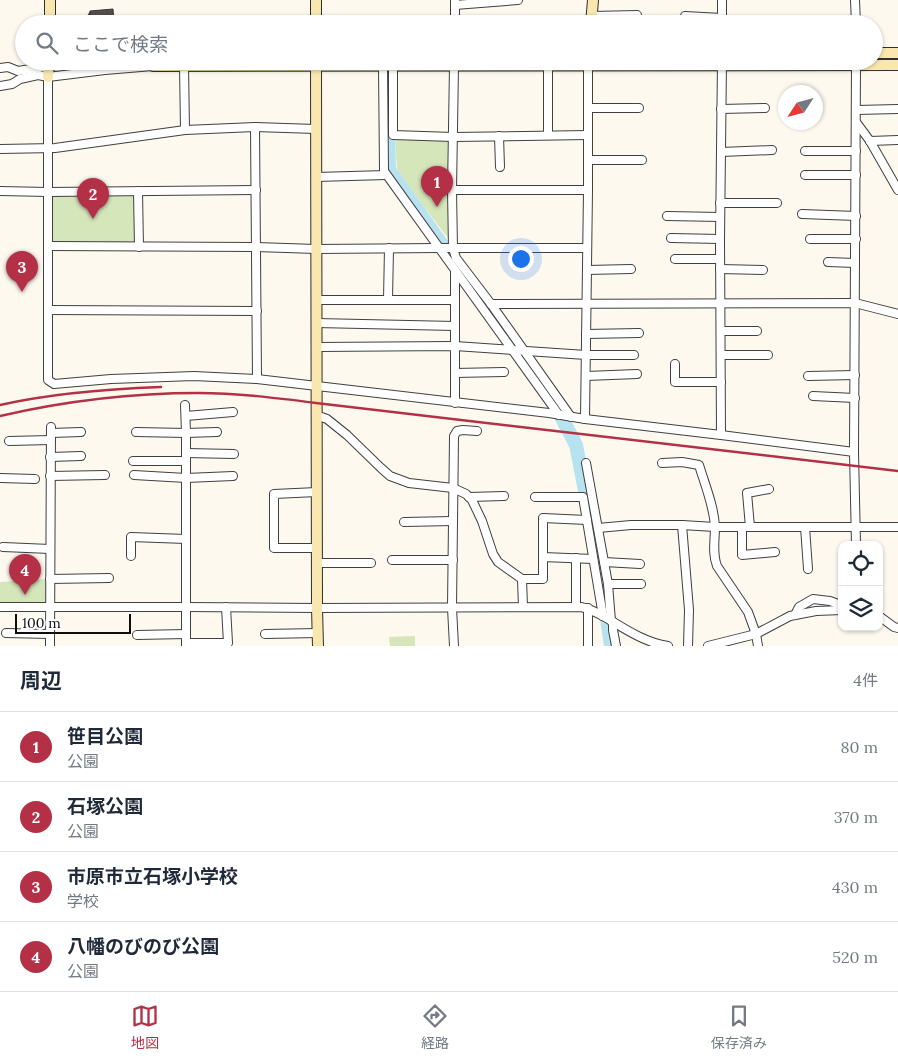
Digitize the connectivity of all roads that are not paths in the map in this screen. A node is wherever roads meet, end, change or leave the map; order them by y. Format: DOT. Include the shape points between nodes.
graph roads {
  1 [pos="50,0"];
  2 [pos="316,0"];
  3 [pos="518,0"];
  4 [pos="593,0"];
  5 [pos="722,0"];
  6 [pos="855,0"];
  7 [pos="455,3"];
  8 [pos="50,15"];
  9 [pos="316,15"];
  10 [pos="592,15"];
  11 [pos="722,15"];
  12 [pos="856,15"];
  13 [pos="883,53"];
  14 [pos="898,53"];
  15 [pos="883,65"];
  16 [pos="898,65"];
  17 [pos="0,68"];
  18 [pos="15,70"];
  19 [pos="49,70"];
  20 [pos="105,70"];
  21 [pos="184,70"];
  22 [pos="316,70"];
  23 [pos="382,70"];
  24 [pos="393,70"];
  25 [pos="454,70"];
  26 [pos="548,70"];
  27 [pos="588,70"];
  28 [pos="722,70"];
  29 [pos="856,70"];
  30 [pos="48,77"];
  31 [pos="0,86"];
  32 [pos="588,108"];
  33 [pos="639,108"];
  34 [pos="765,108"];
  35 [pos="721,109"];
  36 [pos="898,109"];
  37 [pos="856,110"];
  38 [pos="856,122"];
  39 [pos="255,127"];
  40 [pos="316,129"];
  41 [pos="185,130"];
  42 [pos="548,135"];
  43 [pos="588,135"];
  44 [pos="499,136"];
  45 [pos="453,137"];
  46 [pos="898,140"];
  47 [pos="870,141"];
  48 [pos="48,148"];
  49 [pos="0,149"];
  50 [pos="772,150"];
  51 [pos="805,150"];
  52 [pos="856,151"];
  53 [pos="721,152"];
  54 [pos="588,160"];
  55 [pos="642,160"];
  56 [pos="500,167"];
  57 [pos="386,175"];
  58 [pos="805,175"];
  59 [pos="856,175"];
  60 [pos="316,177"];
  61 [pos="256,190"];
  62 [pos="452,190"];
  63 [pos="588,190"];
  64 [pos="898,190"];
  65 [pos="0,191"];
  66 [pos="138,191"];
  67 [pos="48,192"];
  68 [pos="777,203"];
  69 [pos="720,204"];
  70 [pos="802,214"];
  71 [pos="667,216"];
  72 [pos="856,216"];
  73 [pos="720,217"];
  74 [pos="671,238"];
  75 [pos="720,239"];
  76 [pos="810,239"];
  77 [pos="856,239"];
  78 [pos="48,246"];
  79 [pos="139,246"];
  80 [pos="256,247"];
  81 [pos="389,248"];
  82 [pos="439,248"];
  83 [pos="453,248"];
  84 [pos="587,248"];
  85 [pos="316,249"];
  86 [pos="675,259"];
  87 [pos="720,259"];
  88 [pos="828,262"];
  89 [pos="856,264"];
  90 [pos="631,269"];
  91 [pos="720,269"];
  92 [pos="587,270"];
  93 [pos="763,270"];
  94 [pos="455,271"];
  95 [pos="316,300"];
  96 [pos="388,300"];
  97 [pos="455,300"];
  98 [pos="587,303"];
  99 [pos="855,303"];
  100 [pos="491,304"];
  101 [pos="721,304"];
  102 [pos="48,310"];
  103 [pos="257,311"];
  104 [pos="898,314"];
  105 [pos="316,323"];
  106 [pos="455,326"];
  107 [pos="721,331"];
  108 [pos="757,331"];
  109 [pos="639,333"];
  110 [pos="586,334"];
  111 [pos="455,346"];
  112 [pos="316,347"];
  113 [pos="512,350"];
  114 [pos="524,351"];
  115 [pos="586,355"];
  116 [pos="634,355"];
  117 [pos="721,355"];
  118 [pos="768,355"];
  119 [pos="675,364"];
  120 [pos="504,372"];
  121 [pos="455,373"];
  122 [pos="637,374"];
  123 [pos="855,375"];
  124 [pos="586,376"];
  125 [pos="808,376"];
  126 [pos="258,379"];
  127 [pos="721,382"];
  128 [pos="316,387"];
  129 [pos="812,396"];
  130 [pos="855,398"];
  131 [pos="455,403"];
  132 [pos="185,405"];
  133 [pos="233,412"];
  134 [pos="316,415"];
  135 [pos="559,415"];
  136 [pos="186,416"];
  137 [pos="571,417"];
  138 [pos="585,419"];
  139 [pos="477,431"];
  140 [pos="81,432"];
  141 [pos="136,432"];
  142 [pos="217,432"];
  143 [pos="51,433"];
  144 [pos="186,433"];
  145 [pos="721,434"];
  146 [pos="9,441"];
  147 [pos="854,452"];
  148 [pos="234,454"];
  149 [pos="81,456"];
  150 [pos="50,457"];
  151 [pos="186,457"];
  152 [pos="134,461"];
  153 [pos="586,463"];
  154 [pos="662,463"];
  155 [pos="105,475"];
  156 [pos="134,475"];
  157 [pos="50,476"];
  158 [pos="233,476"];
  159 [pos="0,478"];
  160 [pos="186,478"];
  161 [pos="34,479"];
  162 [pos="453,488"];
  163 [pos="769,489"];
  164 [pos="316,492"];
  165 [pos="504,496"];
  166 [pos="469,497"];
  167 [pos="535,498"];
  168 [pos="587,520"];
  169 [pos="453,521"];
  170 [pos="404,522"];
  171 [pos="682,525"];
  172 [pos="715,527"];
  173 [pos="746,527"];
  174 [pos="805,527"];
  175 [pos="856,527"];
  176 [pos="898,527"];
  177 [pos="598,528"];
  178 [pos="186,538"];
  179 [pos="856,541"];
  180 [pos="3,547"];
  181 [pos="50,548"];
  182 [pos="317,548"];
  183 [pos="775,552"];
  184 [pos="131,556"];
  185 [pos="543,557"];
  186 [pos="576,558"];
  187 [pos="593,559"];
  188 [pos="392,560"];
  189 [pos="453,560"];
  190 [pos="604,562"];
  191 [pos="317,563"];
  192 [pos="372,563"];
  193 [pos="640,564"];
  194 [pos="808,569"];
  195 [pos="50,578"];
  196 [pos="109,578"];
  197 [pos="522,579"];
  198 [pos="608,584"];
  199 [pos="641,584"];
  200 [pos="838,604"];
  201 [pos="0,607"];
  202 [pos="50,607"];
  203 [pos="186,607"];
  204 [pos="226,607"];
  205 [pos="523,607"];
  206 [pos="576,607"];
  207 [pos="317,608"];
  208 [pos="452,608"];
  209 [pos="588,608"];
  210 [pos="838,610"];
  211 [pos="795,615"];
  212 [pos="608,619"];
  213 [pos="883,619"];
  214 [pos="898,628"];
  215 [pos="6,633"];
  216 [pos="318,633"];
  217 [pos="50,634"];
  218 [pos="186,634"];
  219 [pos="265,634"];
  220 [pos="756,634"];
  221 [pos="137,635"];
  222 [pos="186,645"];
  223 [pos="718,645"];
  224 [pos="50,646"];
  225 [pos="318,646"];
  226 [pos="454,646"];
  227 [pos="588,646"];
  228 [pos="616,646"];
  229 [pos="668,646"];
  230 [pos="688,646"];
  231 [pos="708,646"];
  232 [pos="758,646"];
  1 -- 8 [label="street"];
  2 -- 9 [label="street"];
  3 -- 7 [label="street"];
  4 -- 10 [label="street"];
  5 -- 11 [label="street"];
  6 -- 12 [label="street"];
  13 -- 14 [label="street"];
  15 -- 16 [label="street"];
  17 -- 18 [label="street"];
  19 -- 30 [label="street"];
  20 -- 30 [label="street"];
  21 -- 41 [label="street"];
  22 -- 40 [label="street"];
  23 -- 57 [label="street"];
  24 -- 45 [label="street" via="393,135"];
  25 -- 45 [label="street"];
  26 -- 42 [label="street"];
  27 -- 32 [label="street"];
  28 -- 35 [label="street"];
  29 -- 37 [label="street"];
  30 -- 31 [label="street" via="38,75"];
  30 -- 48 [label="street"];
  32 -- 33 [label="street"];
  32 -- 43 [label="street"];
  34 -- 35 [label="street"];
  35 -- 53 [label="street"];
  36 -- 37 [label="street"];
  37 -- 38 [label="street"];
  38 -- 47 [label="street"];
  38 -- 52 [label="street"];
  39 -- 40 [label="street"];
  39 -- 41 [label="street"];
  39 -- 61 [label="street"];
  40 -- 60 [label="street"];
  41 -- 48 [label="street"];
  42 -- 43 [label="street"];
  42 -- 44 [label="street"];
  43 -- 54 [label="street"];
  44 -- 45 [label="street"];
  44 -- 56 [label="street"];
  45 -- 62 [label="street"];
  46 -- 47 [label="street"];
  47 -- 64 [label="street"];
  48 -- 49 [label="street"];
  48 -- 67 [label="street"];
  50 -- 53 [label="street"];
  51 -- 52 [label="street"];
  52 -- 59 [label="street"];
  53 -- 69 [label="street"];
  54 -- 55 [label="street"];
  54 -- 63 [label="street"];
  57 -- 60 [label="street"];
  57 -- 82 [label="street"];
  58 -- 59 [label="street"];
  59 -- 72 [label="street"];
  60 -- 85 [label="street"];
  61 -- 66 [label="street"];
  61 -- 80 [label="street"];
  62 -- 63 [label="street"];
  62 -- 83 [label="street"];
  63 -- 84 [label="street"];
  65 -- 67 [label="street"];
  66 -- 67 [label="street"];
  66 -- 79 [label="street"];
  67 -- 78 [label="street"];
  68 -- 69 [label="street"];
  69 -- 73 [label="street"];
  70 -- 72 [label="street"];
  71 -- 73 [label="street"];
  72 -- 77 [label="street"];
  73 -- 75 [label="street"];
  74 -- 75 [label="street"];
  75 -- 87 [label="street"];
  76 -- 77 [label="street"];
  77 -- 89 [label="street"];
  78 -- 79 [label="street"];
  78 -- 102 [label="street"];
  79 -- 80 [label="street"];
  80 -- 85 [label="street"];
  80 -- 103 [label="street"];
  81 -- 82 [label="street"];
  81 -- 85 [label="street"];
  81 -- 96 [label="street"];
  82 -- 83 [label="street"];
  82 -- 94 [label="street"];
  83 -- 84 [label="street"];
  83 -- 100 [label="street" via="456,258"];
  84 -- 92 [label="street"];
  85 -- 95 [label="street"];
  86 -- 87 [label="street"];
  87 -- 91 [label="street"];
  88 -- 89 [label="street"];
  89 -- 99 [label="street"];
  90 -- 92 [label="street"];
  91 -- 93 [label="street"];
  91 -- 101 [label="street"];
  92 -- 98 [label="street"];
  94 -- 97 [label="street"];
  94 -- 113 [label="street"];
  95 -- 96 [label="street"];
  95 -- 105 [label="street"];
  96 -- 97 [label="street"];
  97 -- 106 [label="street"];
  98 -- 100 [label="street"];
  98 -- 101 [label="street"];
  98 -- 110 [label="street"];
  99 -- 101 [label="street"];
  99 -- 104 [label="street"];
  99 -- 123 [label="street"];
  100 -- 114 [label="street"];
  101 -- 107 [label="street"];
  102 -- 103 [label="street"];
  102 -- 126 [label="street" via="48,380 54,384 194,376"];
  103 -- 126 [label="street"];
  105 -- 106 [label="street"];
  105 -- 112 [label="street"];
  106 -- 111 [label="street"];
  107 -- 108 [label="street"];
  107 -- 117 [label="street"];
  109 -- 110 [label="street"];
  110 -- 115 [label="street"];
  111 -- 112 [label="street"];
  111 -- 113 [label="street"];
  111 -- 121 [label="street"];
  112 -- 128 [label="street"];
  113 -- 114 [label="street"];
  113 -- 135 [label="street"];
  114 -- 115 [label="street"];
  114 -- 137 [label="street"];
  115 -- 116 [label="street"];
  115 -- 124 [label="street"];
  117 -- 118 [label="street"];
  117 -- 127 [label="street"];
  119 -- 127 [label="street" via="675,382"];
  120 -- 121 [label="street"];
  121 -- 131 [label="street"];
  122 -- 124 [label="street"];
  123 -- 125 [label="street"];
  123 -- 130 [label="street"];
  124 -- 138 [label="street"];
  126 -- 128 [label="street"];
  127 -- 145 [label="street"];
  128 -- 131 [label="street"];
  128 -- 134 [label="street"];
  129 -- 130 [label="street"];
  130 -- 147 [label="street"];
  131 -- 135 [label="street"];
  132 -- 136 [label="street"];
  133 -- 136 [label="street"];
  134 -- 162 [label="street" via="327,419 347,435 390,476 409,483"];
  134 -- 164 [label="street"];
  135 -- 137 [label="street"];
  136 -- 144 [label="street"];
  137 -- 138 [label="street"];
  138 -- 145 [label="street"];
  139 -- 162 [label="street" via="457,431 454,436"];
  140 -- 143 [label="street"];
  141 -- 144 [label="street"];
  142 -- 144 [label="street"];
  143 -- 146 [label="street"];
  143 -- 150 [label="street"];
  144 -- 151 [label="street"];
  145 -- 147 [label="street"];
  147 -- 175 [label="street"];
  148 -- 151 [label="street"];
  149 -- 150 [label="street"];
  150 -- 157 [label="street"];
  151 -- 152 [label="street"];
  151 -- 160 [label="street"];
  153 -- 177 [label="street"];
  154 -- 172 [label="street" via="699,465"];
  155 -- 157 [label="street"];
  156 -- 160 [label="street"];
  157 -- 181 [label="street"];
  158 -- 160 [label="street"];
  159 -- 161 [label="street"];
  160 -- 178 [label="street"];
  162 -- 166 [label="street"];
  162 -- 169 [label="street"];
  163 -- 173 [label="street" via="747,493"];
  164 -- 182 [label="street"];
  164 -- 182 [label="street" via="274,494 274,548"];
  165 -- 166 [label="street"];
  166 -- 197 [label="street" via="498,562"];
  167 -- 168 [label="street" via="583,497"];
  168 -- 185 [label="street" via="543,518"];
  168 -- 187 [label="street"];
  169 -- 170 [label="street"];
  169 -- 189 [label="street"];
  171 -- 172 [label="street"];
  171 -- 177 [label="street"];
  171 -- 230 [label="street" via="689,610"];
  172 -- 173 [label="street"];
  172 -- 220 [label="street" via="716,566 748,612"];
  173 -- 174 [label="street"];
  173 -- 183 [label="street" via="742,555"];
  174 -- 175 [label="street"];
  174 -- 194 [label="street"];
  175 -- 176 [label="street"];
  175 -- 179 [label="street"];
  177 -- 190 [label="street"];
  178 -- 184 [label="street" via="131,537"];
  178 -- 203 [label="street"];
  180 -- 181 [label="street"];
  181 -- 195 [label="street"];
  182 -- 191 [label="street"];
  185 -- 186 [label="street"];
  185 -- 197 [label="street" via="543,579"];
  186 -- 187 [label="street"];
  186 -- 206 [label="street"];
  187 -- 212 [label="street"];
  188 -- 189 [label="street"];
  189 -- 208 [label="street"];
  190 -- 193 [label="street"];
  190 -- 198 [label="street"];
  191 -- 192 [label="street"];
  191 -- 207 [label="street"];
  195 -- 196 [label="street"];
  195 -- 202 [label="street"];
  197 -- 205 [label="street"];
  198 -- 199 [label="street"];
  198 -- 212 [label="street"];
  200 -- 211 [label="street" via="813,599 799,606"];
  201 -- 202 [label="street"];
  202 -- 203 [label="street"];
  202 -- 217 [label="street"];
  203 -- 204 [label="street"];
  203 -- 218 [label="street"];
  204 -- 207 [label="street"];
  204 -- 222 [label="street" via="228,643"];
  205 -- 206 [label="street"];
  205 -- 208 [label="street"];
  206 -- 209 [label="street"];
  207 -- 208 [label="street"];
  207 -- 216 [label="street"];
  208 -- 226 [label="street"];
  209 -- 212 [label="street"];
  209 -- 227 [label="street"];
  210 -- 211 [label="street"];
  211 -- 220 [label="street"];
  212 -- 228 [label="street"];
  212 -- 229 [label="street" via="646,640"];
  213 -- 214 [label="street"];
  215 -- 217 [label="street"];
  216 -- 219 [label="street"];
  216 -- 225 [label="street"];
  217 -- 224 [label="street"];
  218 -- 221 [label="street"];
  218 -- 222 [label="street"];
  220 -- 223 [label="street"];
  220 -- 232 [label="street"];
  223 -- 231 [label="street"];
}
